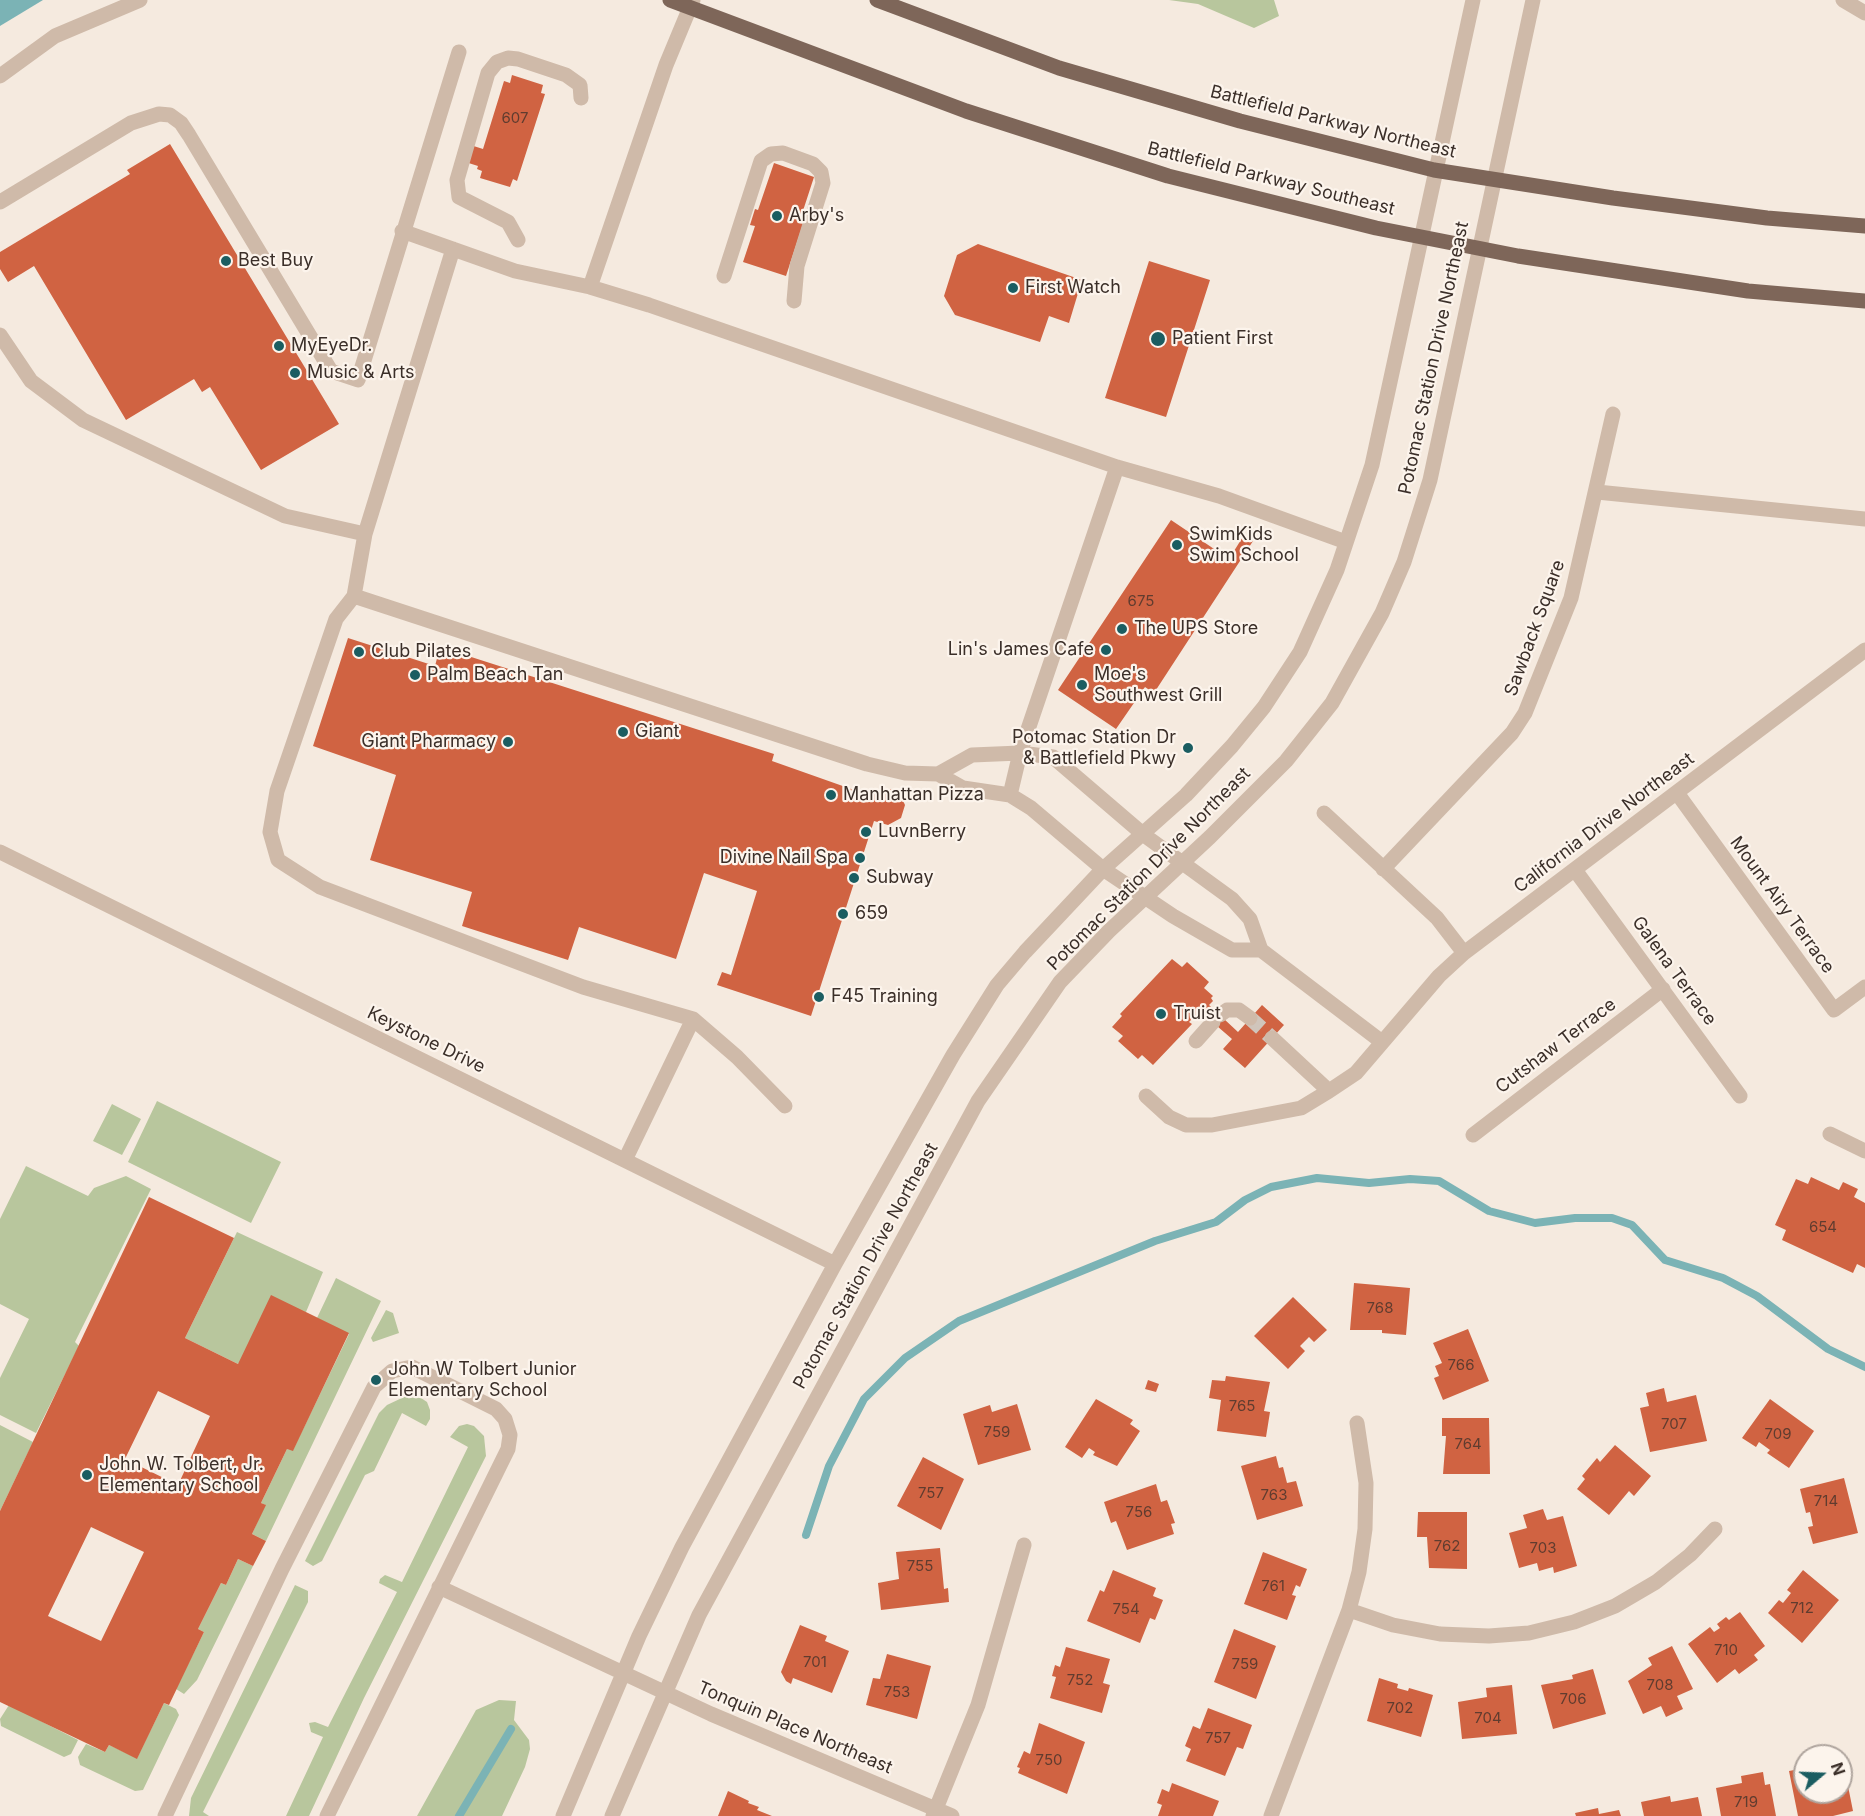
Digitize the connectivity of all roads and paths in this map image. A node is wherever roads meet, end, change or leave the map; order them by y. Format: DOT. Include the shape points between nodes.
graph roads {
  1 [pos="140,0"];
  2 [pos="670,0"];
  3 [pos="877,0"];
  4 [pos="1473,0"];
  5 [pos="1533,0"];
  6 [pos="1843,0"];
  7 [pos="691,4"];
  8 [pos="1865,13"];
  9 [pos="459,52"];
  10 [pos="0,76"];
  11 [pos="581,98"];
  12 [pos="1434,170"];
  13 [pos="1494,180"];
  14 [pos="0,202"];
  15 [pos="1865,226"];
  16 [pos="402,231"];
  17 [pos="1420,236"];
  18 [pos="518,240"];
  19 [pos="1478,248"];
  20 [pos="453,249"];
  21 [pos="724,276"];
  22 [pos="590,287"];
  23 [pos="794,301"];
  24 [pos="1865,301"];
  25 [pos="0,335"];
  26 [pos="1613,414"];
  27 [pos="1117,467"];
  28 [pos="1597,492"];
  29 [pos="1865,519"];
  30 [pos="365,534"];
  31 [pos="1346,542"];
  32 [pos="354,596"];
  33 [pos="1865,650"];
  34 [pos="1020,753"];
  35 [pos="938,774"];
  36 [pos="1677,792"];
  37 [pos="1010,795"];
  38 [pos="1324,813"];
  39 [pos="1143,835"];
  40 [pos="0,852"];
  41 [pos="1184,862"];
  42 [pos="1103,868"];
  43 [pos="1383,869"];
  44 [pos="1575,870"];
  45 [pos="1145,898"];
  46 [pos="1261,950"];
  47 [pos="1464,953"];
  48 [pos="1865,987"];
  49 [pos="1664,989"];
  50 [pos="1250,1018"];
  51 [pos="693,1019"];
  52 [pos="1272,1038"];
  53 [pos="1196,1041"];
  54 [pos="1382,1042"];
  55 [pos="1329,1091"];
  56 [pos="1146,1096"];
  57 [pos="1740,1096"];
  58 [pos="785,1106"];
  59 [pos="1830,1134"];
  60 [pos="1473,1135"];
  61 [pos="1865,1151"];
  62 [pos="625,1160"];
  63 [pos="834,1264"];
  64 [pos="1357,1423"];
  65 [pos="1714,1529"];
  66 [pos="1024,1545"];
  67 [pos="439,1587"];
  68 [pos="1349,1610"];
  69 [pos="624,1672"];
  70 [pos="665,1692"];
  71 [pos="934,1813"];
  72 [pos="165,1816"];
  73 [pos="327,1816"];
  74 [pos="563,1816"];
  75 [pos="612,1816"];
  76 [pos="952,1816"];
  77 [pos="1271,1816"];
  1 -- 10 [label="street" via="55,36"];
  2 -- 7 [label="main road"];
  3 -- 12 [label="main road, Battlefield Parkway Northeast" via="1059,68 1240,121"];
  4 -- 12 [label="street, Potomac Station Drive Northeast"];
  5 -- 13 [label="street, Potomac Station Drive Northeast"];
  6 -- 8 [label="street"];
  7 -- 17 [label="main road, Battlefield Parkway Southeast" via="966,111 1168,176"];
  7 -- 22 [label="street" via="666,65"];
  9 -- 16 [label="street"];
  11 -- 18 [label="street" via="580,85 566,75 518,59 497,62 488,73 457,180 459,196 508,222"];
  12 -- 13 [label="main road, Battlefield Parkway Northeast"];
  12 -- 17 [label="street, Potomac Station Drive Northeast"];
  13 -- 15 [label="main road, Battlefield Parkway Northeast" via="1767,218"];
  13 -- 19 [label="street, Potomac Station Drive Northeast"];
  14 -- 16 [label="street" via="131,123 159,114 170,115 185,129 331,371 358,380"];
  16 -- 20 [label="street"];
  17 -- 19 [label="main road, Battlefield Parkway Southeast"];
  17 -- 31 [label="street, Potomac Station Drive Northeast" via="1372,465"];
  19 -- 24 [label="main road, Battlefield Parkway Southeast" via="1748,291"];
  19 -- 41 [label="street, Potomac Station Drive Northeast" via="1430,480 1404,562 1382,613 1332,703 1286,761"];
  20 -- 22 [label="street" via="514,271"];
  20 -- 30 [label="street"];
  21 -- 23 [label="street" via="761,161 771,154 783,153 813,164 823,183 797,266"];
  22 -- 27 [label="street"];
  25 -- 30 [label="street" via="31,381 83,420 285,516"];
  26 -- 28 [label="street, Sawback Square"];
  27 -- 31 [label="street" via="1219,496"];
  27 -- 34 [label="street"];
  28 -- 29 [label="street"];
  28 -- 43 [label="street, Sawback Square" via="1571,598 1525,713 1512,733"];
  30 -- 32 [label="street"];
  31 -- 39 [label="street, Potomac Station Drive Northeast" via="1300,652 1264,707 1186,795"];
  32 -- 35 [label="street" via="867,764 905,773"];
  32 -- 51 [label="street" via="336,619 277,791 270,832 278,860 320,887 583,987"];
  33 -- 36 [label="street, California Drive Northeast"];
  34 -- 35 [label="street" via="972,755"];
  34 -- 37 [label="street"];
  34 -- 39 [label="street" via="1053,758"];
  35 -- 37 [label="street" via="963,788"];
  36 -- 44 [label="street, California Drive Northeast"];
  36 -- 48 [label="street, Mount Airy Terrace" via="1834,1010"];
  37 -- 42 [label="street"];
  38 -- 43 [label="street"];
  39 -- 41 [label="street"];
  39 -- 42 [label="street, Potomac Station Drive Northeast"];
  40 -- 62 [label="street, Keystone Drive"];
  41 -- 45 [label="street, Potomac Station Drive Northeast"];
  41 -- 46 [label="street" via="1244,912"];
  42 -- 45 [label="street"];
  42 -- 63 [label="street, Potomac Station Drive Northeast" via="997,985 952,1055"];
  43 -- 47 [label="street" via="1437,918"];
  44 -- 47 [label="street, California Drive Northeast"];
  44 -- 49 [label="street, Galena Terrace"];
  45 -- 46 [label="street" via="1232,950"];
  45 -- 70 [label="street, Potomac Station Drive Northeast" via="1060,982 978,1101 699,1615"];
  46 -- 54 [label="street"];
  47 -- 54 [label="street, California Drive Northeast"];
  49 -- 57 [label="street, Galena Terrace"];
  49 -- 60 [label="street, Cutshaw Terrace"];
  50 -- 53 [label="street" via="1239,1010 1227,1010"];
  51 -- 58 [label="street"];
  51 -- 62 [label="street"];
  52 -- 55 [label="street"];
  54 -- 55 [label="street, California Drive Northeast" via="1356,1073"];
  55 -- 56 [label="street, California Drive Northeast" via="1301,1108 1212,1125 1186,1125 1169,1117"];
  59 -- 61 [label="street"];
  62 -- 63 [label="street, Keystone Drive"];
  63 -- 69 [label="street, Potomac Station Drive Northeast" via="682,1546"];
  64 -- 68 [label="street" via="1366,1483 1365,1529"];
  65 -- 68 [label="street" via="1690,1555 1656,1582 1615,1606 1529,1633 1440,1634 1393,1625"];
  66 -- 71 [label="street" via="978,1705"];
  67 -- 69 [label="street, Tonquin Place Northeast"];
  67 -- 72 [label="street" via="508,1449 510,1436 505,1419 496,1409 412,1367 392,1371 374,1387"];
  67 -- 73 [label="street"];
  68 -- 77 [label="street"];
  69 -- 70 [label="street, Tonquin Place Northeast"];
  69 -- 74 [label="street, Potomac Station Drive Northeast"];
  70 -- 71 [label="street, Tonquin Place Northeast"];
  70 -- 75 [label="street, Potomac Station Drive Northeast"];
  71 -- 76 [label="street, Tonquin Place Northeast"];
}
